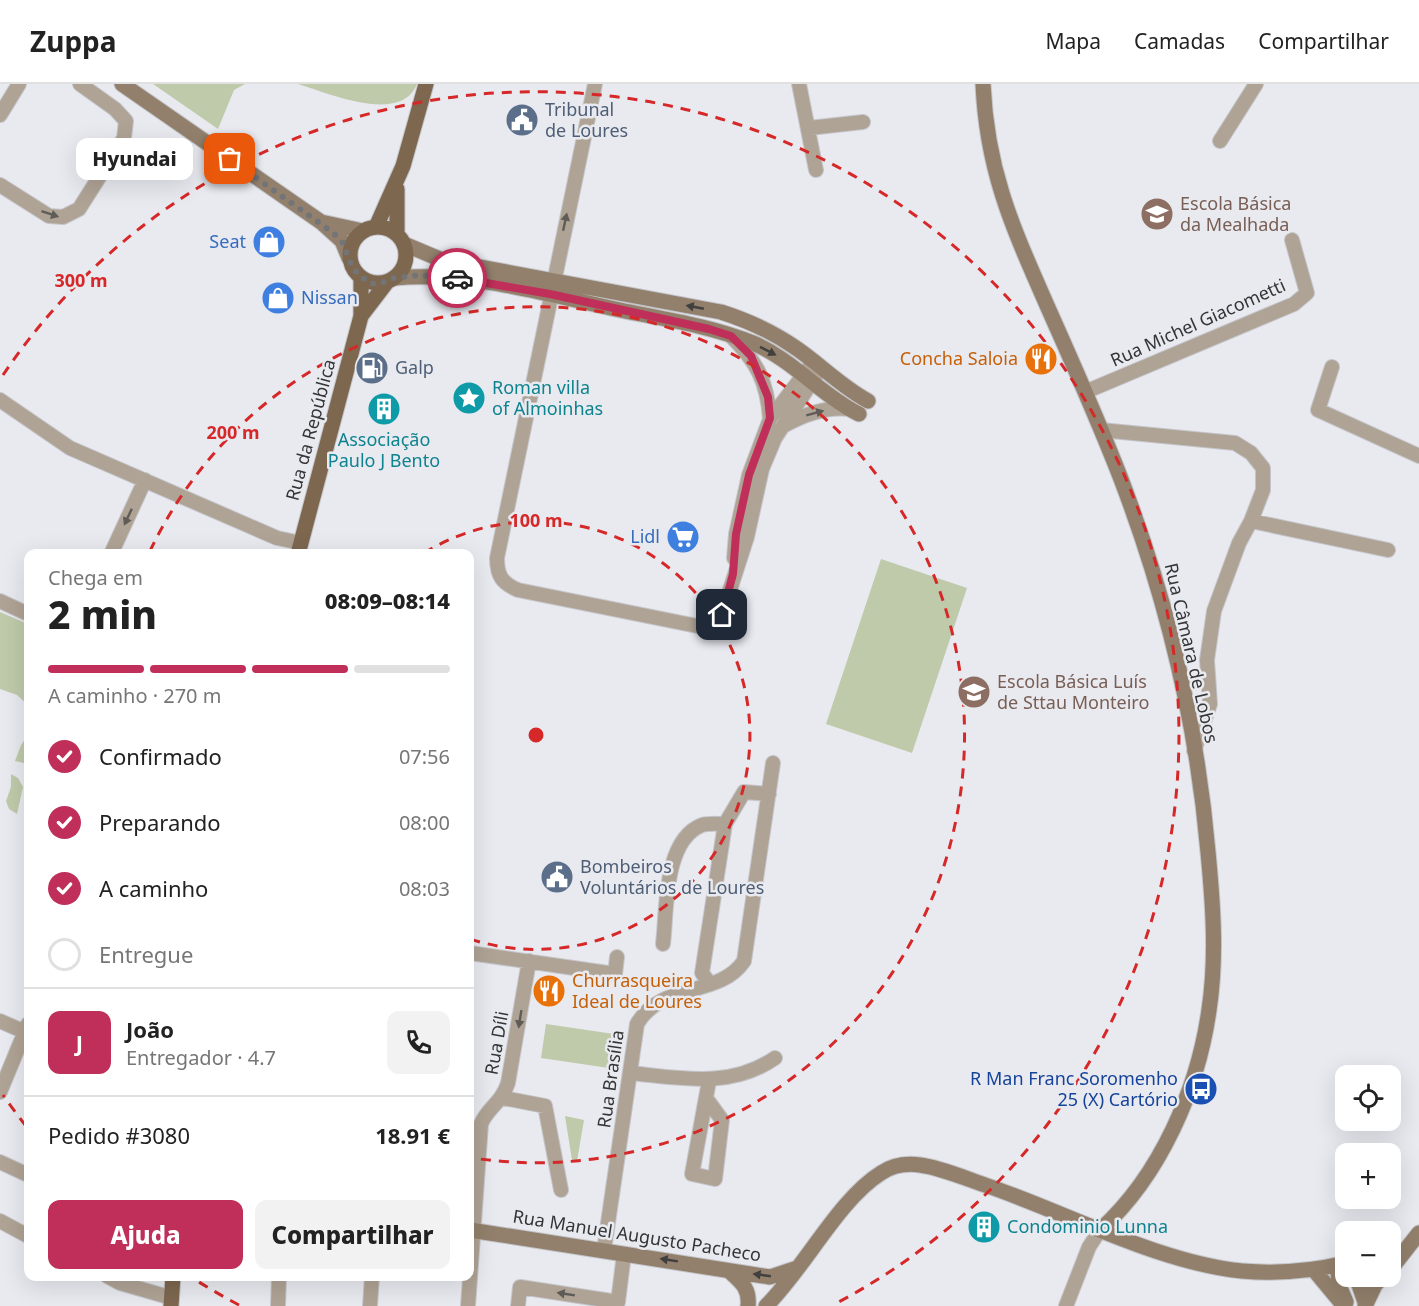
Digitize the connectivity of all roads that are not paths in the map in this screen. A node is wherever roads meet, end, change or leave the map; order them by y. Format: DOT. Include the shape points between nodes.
graph roads {
  1 [pos="19,84"];
  2 [pos="80,84"];
  3 [pos="122,84"];
  4 [pos="426,84"];
  5 [pos="595,84"];
  6 [pos="799,84"];
  7 [pos="983,84"];
  8 [pos="1256,84"];
  9 [pos="0,115"];
  10 [pos="863,122"];
  11 [pos="809,128"];
  12 [pos="1220,141"];
  13 [pos="816,170"];
  14 [pos="397,183"];
  15 [pos="0,185"];
  16 [pos="321,222"];
  17 [pos="370,229"];
  18 [pos="401,239"];
  19 [pos="1292,240"];
  20 [pos="349,258"];
  21 [pos="361,279"];
  22 [pos="391,280"];
  23 [pos="551,287"];
  24 [pos="361,316"];
  25 [pos="731,336"];
  26 [pos="818,365"];
  27 [pos="1332,368"];
  28 [pos="808,380"];
  29 [pos="1085,392"];
  30 [pos="0,400"];
  31 [pos="859,408"];
  32 [pos="770,418"];
  33 [pos="783,426"];
  34 [pos="1101,430"];
  35 [pos="1419,456"];
  36 [pos="145,480"];
  37 [pos="1251,521"];
  38 [pos="300,548"];
  39 [pos="113,549"];
  40 [pos="1388,550"];
  41 [pos="733,574"];
  42 [pos="0,601"];
  43 [pos="24,612"];
  44 [pos="1194,751"];
  45 [pos="773,764"];
  46 [pos="769,794"];
  47 [pos="725,824"];
  48 [pos="663,944"];
  49 [pos="474,954"];
  50 [pos="617,957"];
  51 [pos="529,962"];
  52 [pos="710,984"];
  53 [pos="0,1022"];
  54 [pos="24,1027"];
  55 [pos="24,1035"];
  56 [pos="775,1058"];
  57 [pos="630,1073"];
  58 [pos="709,1081"];
  59 [pos="0,1092"];
  60 [pos="503,1098"];
  61 [pos="706,1098"];
  62 [pos="0,1162"];
  63 [pos="24,1173"];
  64 [pos="561,1190"];
  65 [pos="474,1206"];
  66 [pos="0,1221"];
  67 [pos="474,1230"];
  68 [pos="1100,1230"];
  69 [pos="24,1234"];
  70 [pos="1418,1234"];
  71 [pos="1401,1244"];
  72 [pos="604,1251"];
  73 [pos="624,1254"];
  74 [pos="1401,1255"];
  75 [pos="1335,1265"];
  76 [pos="797,1268"];
  77 [pos="726,1269"];
  78 [pos="1314,1270"];
  79 [pos="116,1281"];
  80 [pos="173,1281"];
  81 [pos="279,1281"];
  82 [pos="372,1281"];
  83 [pos="469,1281"];
  84 [pos="1340,1287"];
  85 [pos="1360,1287"];
  86 [pos="1374,1287"];
  87 [pos="171,1302"];
  88 [pos="1365,1304"];
  89 [pos="278,1306"];
  90 [pos="370,1306"];
  91 [pos="468,1306"];
  92 [pos="518,1306"];
  93 [pos="748,1306"];
  94 [pos="766,1306"];
  95 [pos="1066,1306"];
  96 [pos="1346,1306"];
  1 -- 9 [label="street"];
  15 -- 2 [label="street, one-way" via="49,216 63,217 79,209 124,138 126,122 115,109"];
  3 -- 16 [label="street"];
  4 -- 14 [label="main road"];
  23 -- 5 [label="street, one-way"];
  6 -- 11 [label="street"];
  7 -- 29 [label="street, Rua Câmara de Lobos" via="985,128 999,193"];
  8 -- 12 [label="street"];
  10 -- 11 [label="street"];
  11 -- 13 [label="street"];
  14 -- 17 [label="main road"];
  14 -- 18 [label="main road"];
  16 -- 17 [label="street"];
  16 -- 20 [label="street" via="342,241"];
  17 -- 18 [label="main road"];
  17 -- 20 [label="main road" via="355,238"];
  18 -- 22 [label="main road" via="405,266"];
  18 -- 23 [label="street" via="442,260"];
  19 -- 29 [label="street, Rua Michel Giacometti" via="1306,293 1294,304"];
  20 -- 21 [label="main road"];
  21 -- 22 [label="main road" via="378,284"];
  21 -- 24 [label="main road, Rua da República"];
  22 -- 23 [label="street" via="446,276"];
  22 -- 24 [label="main road, Rua da República"];
  23 -- 25 [label="street"];
  26 -- 23 [label="street, one-way" via="770,333 721,312"];
  23 -- 41 [label="street" via="497,558 499,577 518,590 714,631 719,627"];
  24 -- 38 [label="main road, Rua da República"];
  25 -- 28 [label="street, one-way" via="777,355"];
  25 -- 32 [label="street" via="751,356 762,378"];
  26 -- 28 [label="street"];
  26 -- 31 [label="street" via="846,388"];
  27 -- 35 [label="street" via="1318,410"];
  28 -- 31 [label="street"];
  28 -- 32 [label="street"];
  28 -- 33 [label="street"];
  29 -- 34 [label="street, Rua Câmara de Lobos"];
  30 -- 36 [label="street" via="70,448"];
  33 -- 31 [label="street, one-way" via="814,412 836,407"];
  32 -- 41 [label="street" via="749,475 736,534"];
  33 -- 41 [label="street" via="760,477 747,537"];
  34 -- 37 [label="street" via="1235,443 1251,453 1263,468 1263,490"];
  34 -- 44 [label="street, Rua Câmara de Lobos" via="1156,584 1183,689"];
  36 -- 38 [label="street"];
  36 -- 39 [label="street, one-way"];
  37 -- 40 [label="street"];
  37 -- 44 [label="street" via="1214,611 1207,660 1210,704"];
  42 -- 43 [label="street"];
  44 -- 68 [label="street, Rua Câmara de Lobos" via="1213,898 1209,1011 1192,1079 1175,1123 1125,1207"];
  45 -- 46 [label="street, Rua Brasília"];
  46 -- 47 [label="street" via="744,792"];
  46 -- 52 [label="street, Rua Brasília" via="744,961 738,970"];
  47 -- 48 [label="street" via="702,825 680,849 665,898"];
  47 -- 52 [label="street" via="702,973"];
  49 -- 51 [label="street"];
  50 -- 51 [label="street" via="615,974"];
  51 -- 60 [label="street, Rua Díli, one-way" via="514,1058"];
  52 -- 57 [label="street, Rua Brasília" via="672,994 645,1011 637,1024"];
  53 -- 54 [label="street"];
  55 -- 59 [label="street"];
  56 -- 58 [label="street" via="760,1069"];
  57 -- 58 [label="street"];
  57 -- 72 [label="street, Rua Brasília"];
  58 -- 61 [label="street"];
  60 -- 64 [label="street" via="545,1106"];
  60 -- 65 [label="street, Rua Díli" via="481,1124"];
  61 -- 61 [label="street" via="692,1174 715,1179 722,1120"];
  62 -- 63 [label="street"];
  66 -- 69 [label="street"];
  67 -- 72 [label="street, Rua Manuel Augusto Pacheco"];
  68 -- 76 [label="street" via="994,1188 908,1164 894,1166 866,1185"];
  68 -- 78 [label="street" via="1188,1259 1241,1271"];
  68 -- 95 [label="street" via="1089,1247"];
  70 -- 71 [label="street"];
  70 -- 74 [label="street"];
  72 -- 73 [label="street, Rua Manuel Augusto Pacheco"];
  77 -- 73 [label="street, Rua Manuel Augusto Pacheco, one-way"];
  73 -- 92 [label="street, one-way" via="618,1302 520,1287"];
  75 -- 78 [label="street"];
  76 -- 77 [label="street, Rua Manuel Augusto Pacheco, one-way" via="770,1277"];
  76 -- 94 [label="street" via="784,1289"];
  77 -- 93 [label="street" via="744,1284"];
  78 -- 96 [label="street"];
  79 -- 87 [label="street"];
  80 -- 87 [label="main road"];
  81 -- 89 [label="street"];
  82 -- 90 [label="street"];
  83 -- 91 [label="street, Rua Díli"];
  84 -- 96 [label="street"];
  85 -- 88 [label="street"];
  86 -- 88 [label="street"];
}
